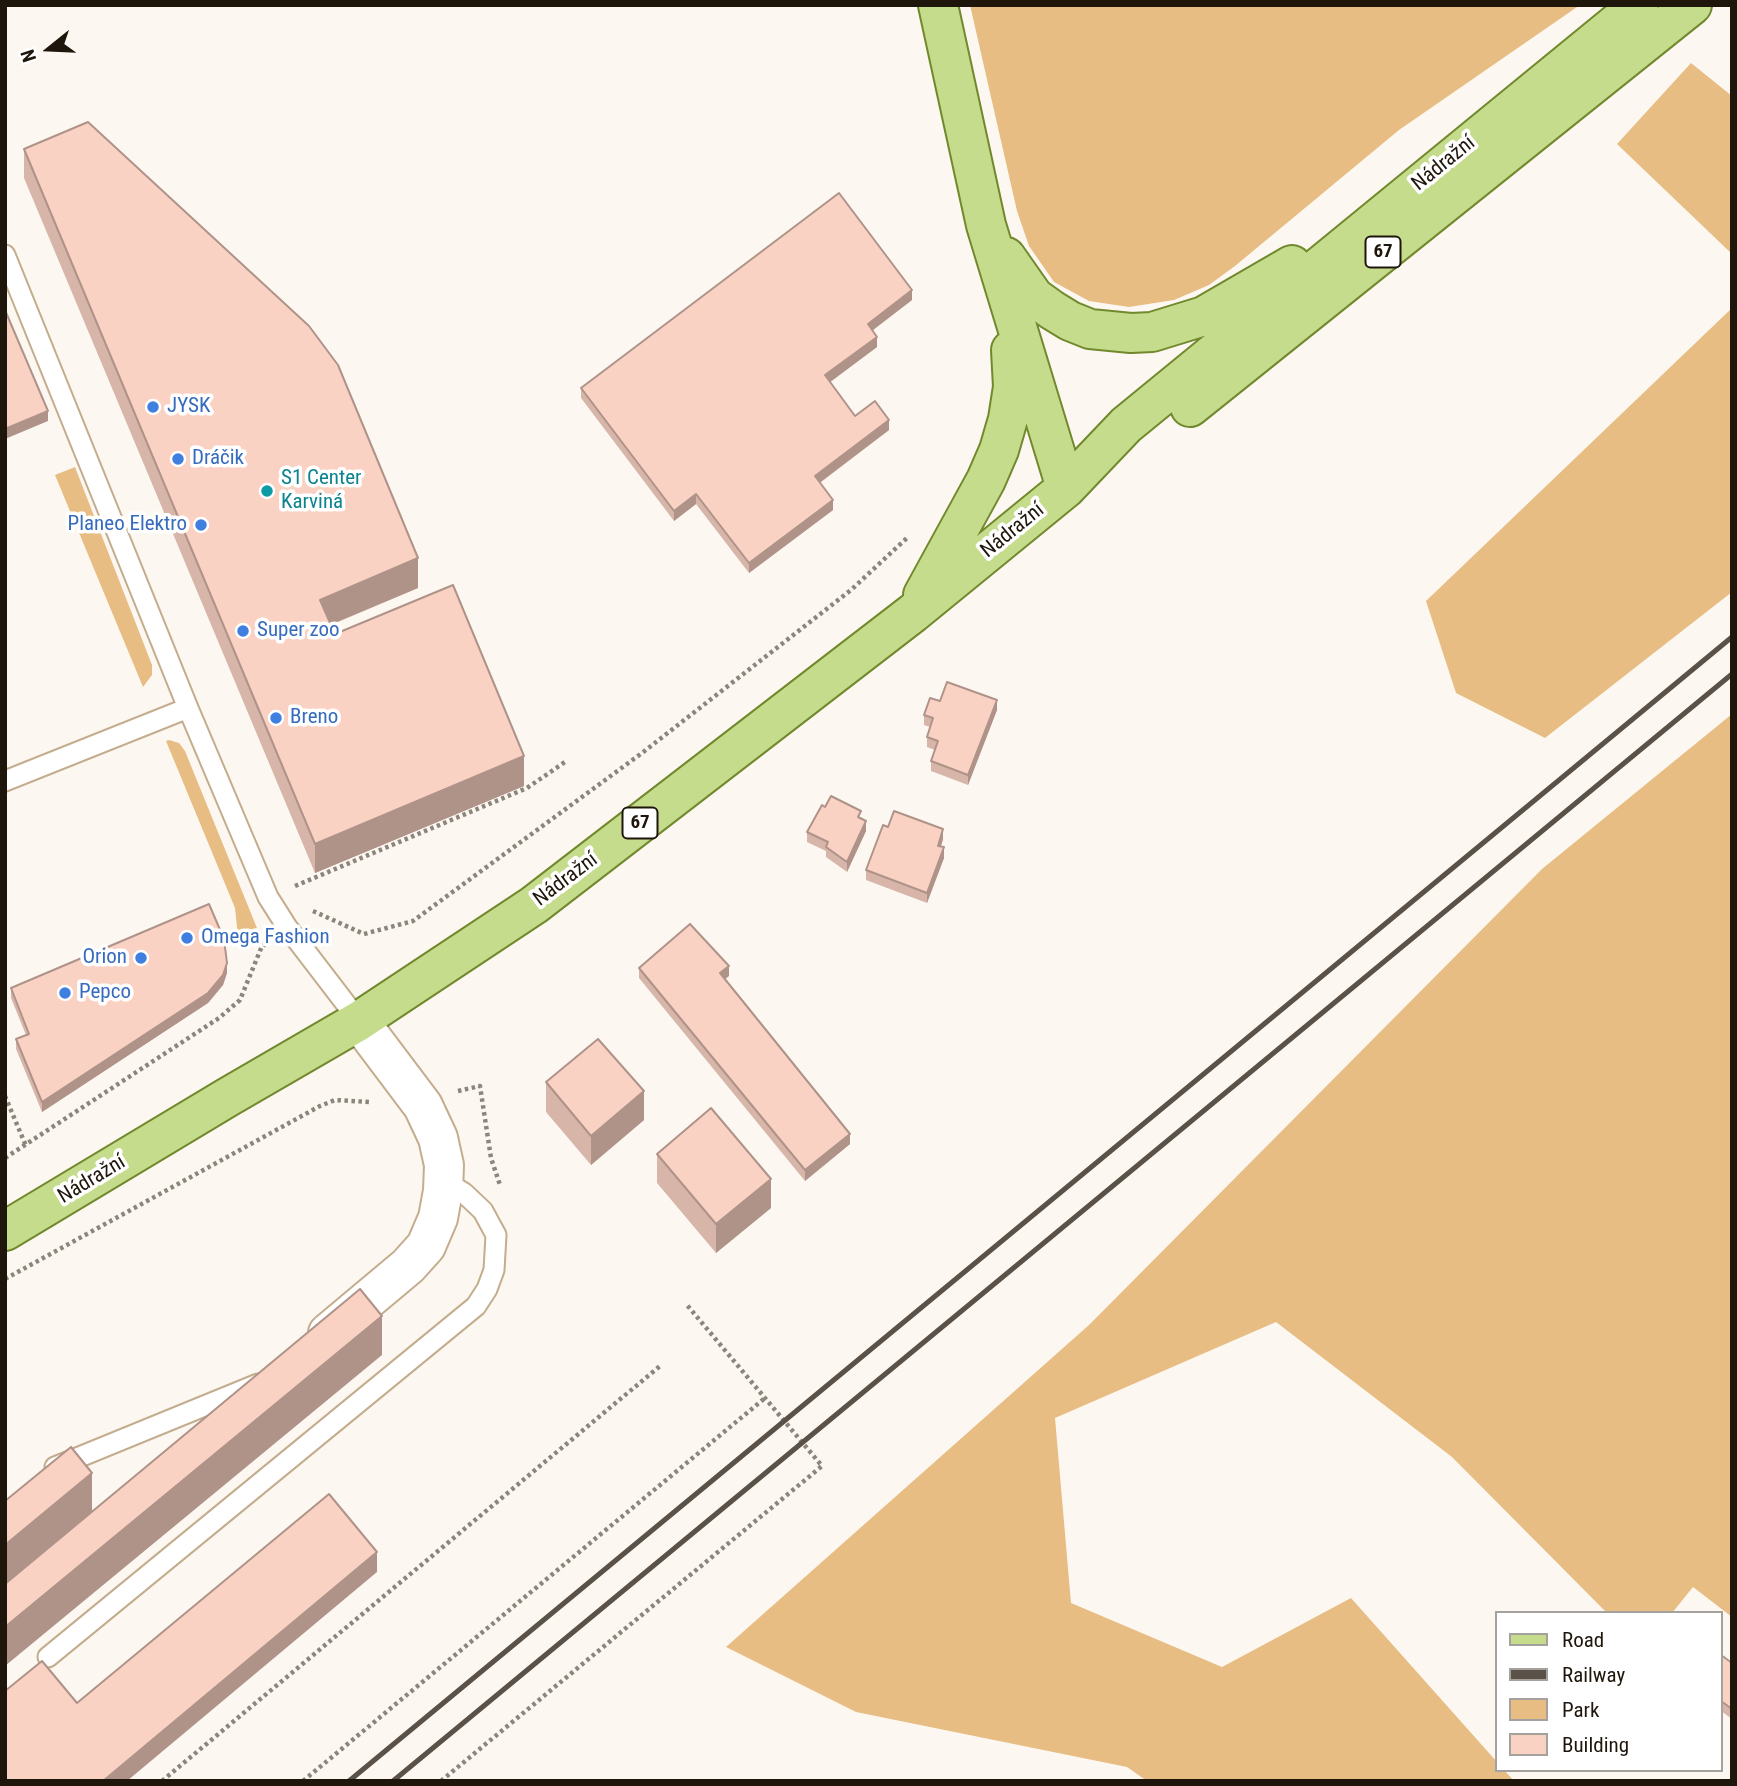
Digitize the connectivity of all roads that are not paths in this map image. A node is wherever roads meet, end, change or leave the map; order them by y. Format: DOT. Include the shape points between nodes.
graph roads {
  1 [pos="938,5"];
  2 [pos="1639,5"];
  3 [pos="1692,5"];
  4 [pos="1385,212"];
  5 [pos="986,225"];
  6 [pos="5,255"];
  7 [pos="1006,292"];
  8 [pos="1066,488"];
  9 [pos="913,613"];
  10 [pos="188,708"];
  11 [pos="5,782"];
  12 [pos="359,1021"];
  13 [pos="443,1180"];
  14 [pos="5,1231"];
  15 [pos="289,1365"];
  16 [pos="233,1413"];
  17 [pos="41,1476"];
  18 [pos="48,1657"];
  1 -- 5 [label="main road, 67"];
  2 -- 4 [label="main road, Nádražní / 67"];
  3 -- 8 [label="main road, 67" via="1142,445"];
  4 -- 5 [label="main road" via="1204,316 1152,332 1131,333 1090,329 1034,297"];
  4 -- 8 [label="main road, Nádražní / 67" via="1126,425"];
  5 -- 7 [label="main road, 67"];
  6 -- 10 [label="lane"];
  7 -- 8 [label="main road, 67"];
  7 -- 9 [label="main road, 67" via="1013,387 1008,419 986,480"];
  8 -- 9 [label="main road, Nádražní / 67"];
  9 -- 12 [label="main road, Nádražní / 67" via="534,905"];
  10 -- 11 [label="lane"];
  10 -- 12 [label="lane" via="268,897"];
  12 -- 13 [label="street" via="423,1106 438,1138"];
  12 -- 14 [label="main road, Nádražní / 67"];
  13 -- 15 [label="street" via="438,1218 426,1246"];
  13 -- 18 [label="lane" via="483,1211 496,1235 494,1269 476,1306"];
  15 -- 16 [label="lane"];
  15 -- 17 [label="lane"];
}
